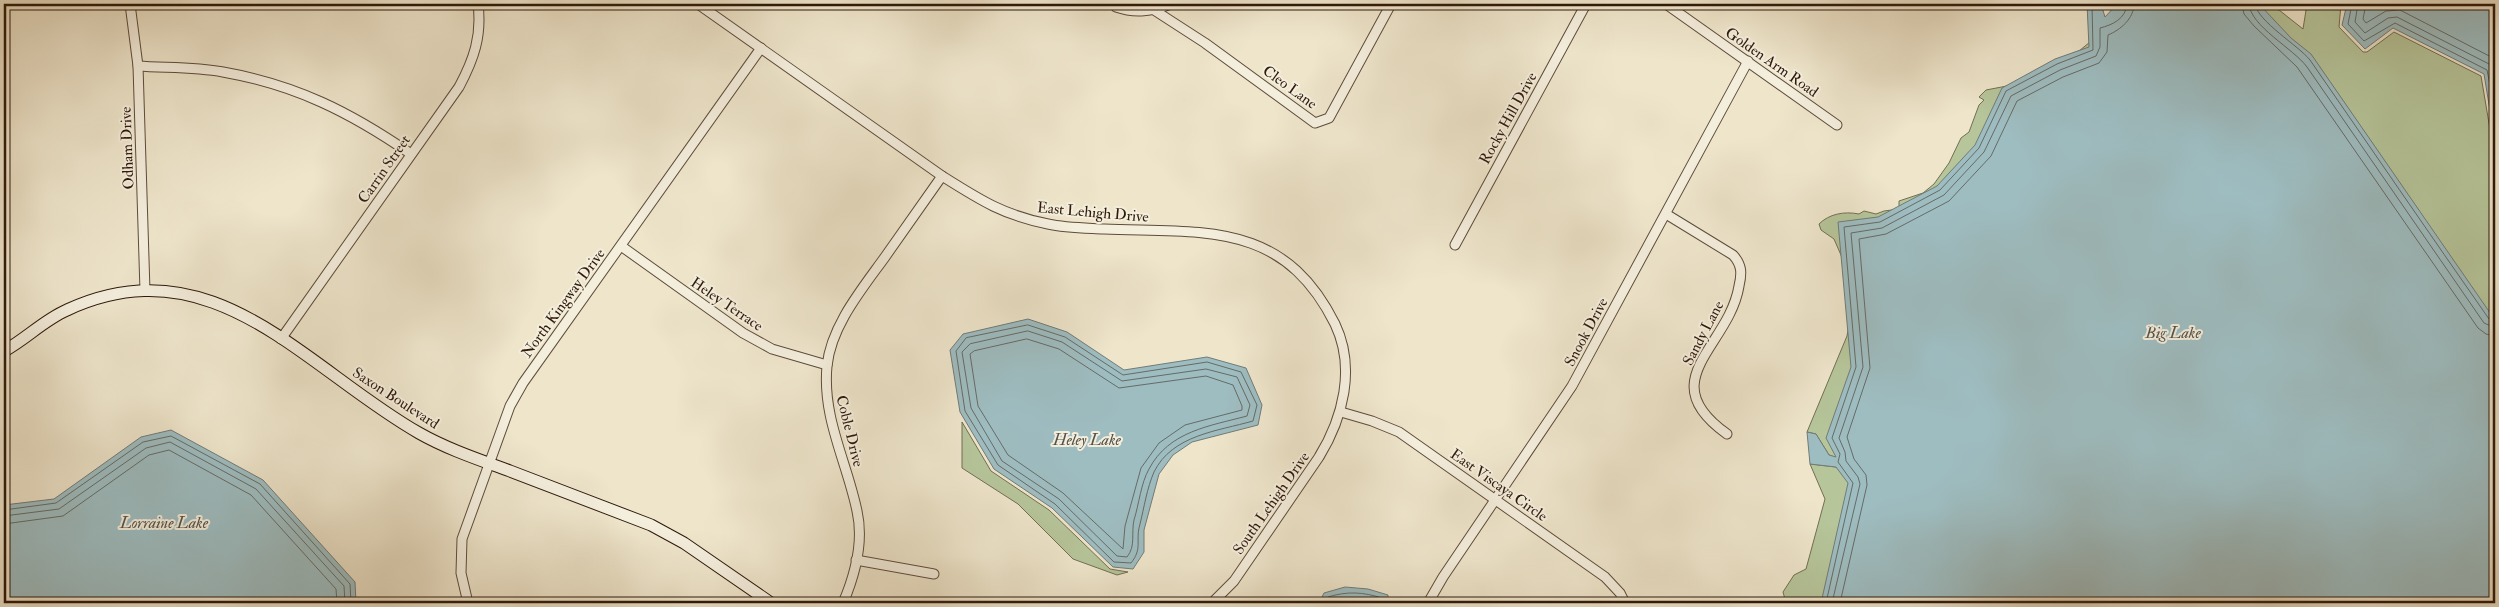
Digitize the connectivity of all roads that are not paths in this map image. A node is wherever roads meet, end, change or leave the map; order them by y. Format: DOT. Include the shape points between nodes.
graph roads {
  1 [pos="130,4"];
  2 [pos="478,4"];
  3 [pos="698,4"];
  4 [pos="1171,4"];
  5 [pos="1391,4"];
  6 [pos="1586,4"];
  7 [pos="1666,4"];
  8 [pos="1116,7"];
  9 [pos="1154,10"];
  10 [pos="761,48"];
  11 [pos="1748,61"];
  12 [pos="138,66"];
  13 [pos="1837,125"];
  14 [pos="411,154"];
  15 [pos="942,176"];
  16 [pos="1666,214"];
  17 [pos="1454,245"];
  18 [pos="621,246"];
  19 [pos="145,291"];
  20 [pos="281,338"];
  21 [pos="4,351"];
  22 [pos="827,365"];
  23 [pos="1341,412"];
  24 [pos="1727,434"];
  25 [pos="488,463"];
  26 [pos="1496,500"];
  27 [pos="856,560"];
  28 [pos="934,574"];
  29 [pos="468,603"];
  30 [pos="771,603"];
  31 [pos="843,603"];
  32 [pos="1212,603"];
  33 [pos="1428,603"];
  34 [pos="1625,603"];
  1 -- 12 [label="street, Odham Drive"];
  2 -- 14 [label="street, Carrin Street" via="478,45 473,61 459,87"];
  3 -- 10 [label="street, East Lehigh Drive"];
  4 -- 9 [label="street"];
  5 -- 9 [label="street, Cleo Lane" via="1329,118 1315,122"];
  6 -- 17 [label="street, Rocky Hill Drive"];
  7 -- 11 [label="street, Golden Arm Road"];
  8 -- 9 [label="street" via="1129,11"];
  10 -- 15 [label="street, East Lehigh Drive"];
  10 -- 18 [label="street, North Kingway Drive"];
  11 -- 13 [label="street, Golden Arm Road"];
  11 -- 16 [label="street, Snook Drive"];
  12 -- 14 [label="street" via="222,72 284,86 337,108"];
  12 -- 19 [label="street, Odham Drive"];
  14 -- 20 [label="street, Carrin Street"];
  15 -- 22 [label="street, Coble Drive" via="852,303 835,336"];
  15 -- 23 [label="street, East Lehigh Drive" via="1015,217 1051,225 1217,234 1246,241 1283,258 1308,281 1338,331 1346,387"];
  16 -- 24 [label="street, Sandy Lane" via="1733,255 1740,263 1738,294 1728,320 1696,371 1693,383 1695,400 1710,422"];
  16 -- 26 [label="street, Snook Drive" via="1572,386"];
  18 -- 22 [label="street, Heley Terrace" via="743,333 772,349"];
  18 -- 25 [label="street, North Kingway Drive" via="523,383 510,406"];
  19 -- 20 [label="main road, Saxon Boulevard" via="191,295 216,302 251,318"];
  19 -- 21 [label="main road, Saxon Boulevard" via="108,296 66,310"];
  20 -- 25 [label="main road, Saxon Boulevard" via="417,432"];
  22 -- 27 [label="street, Coble Drive" via="829,416 858,512"];
  23 -- 26 [label="street, East Viscaya Circle" via="1372,420 1399,432"];
  23 -- 32 [label="street, South Lehigh Drive" via="1331,438 1314,465 1234,580"];
  25 -- 29 [label="street, North Kingway Drive" via="462,539 461,573"];
  25 -- 30 [label="main road, Saxon Boulevard" via="651,525 684,543"];
  26 -- 33 [label="street, Snook Drive"];
  26 -- 34 [label="street, East Viscaya Circle" via="1605,577"];
  27 -- 28 [label="street"];
  27 -- 31 [label="street, Coble Drive"];
}
